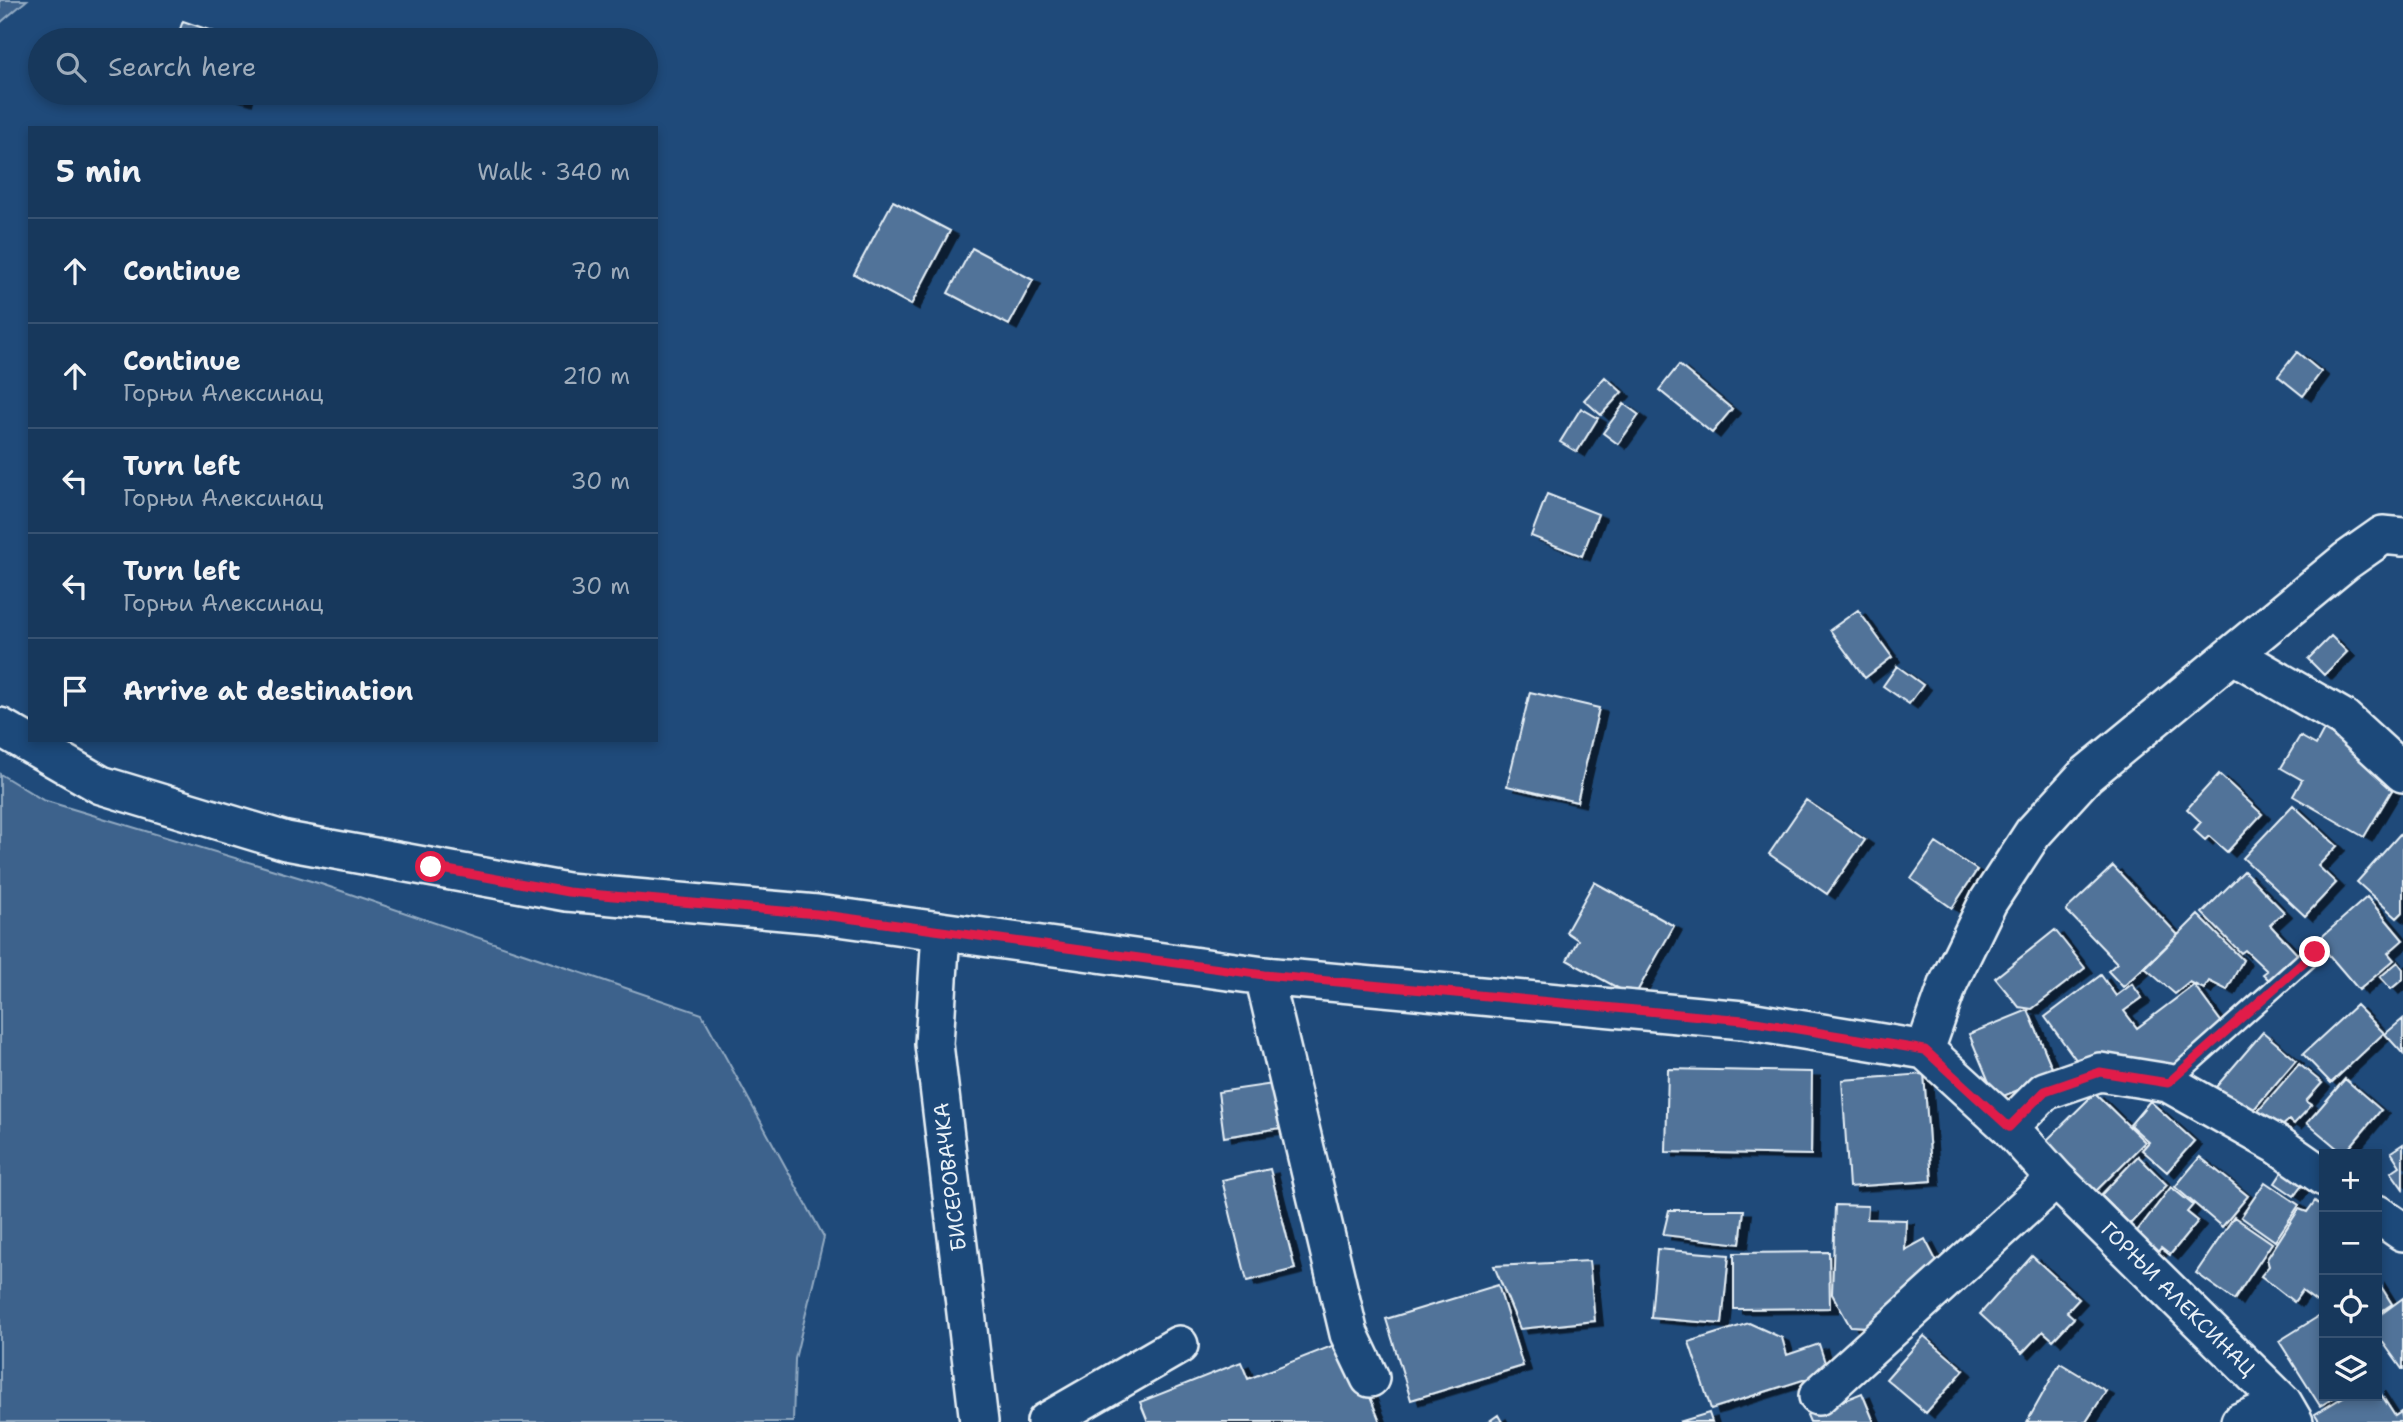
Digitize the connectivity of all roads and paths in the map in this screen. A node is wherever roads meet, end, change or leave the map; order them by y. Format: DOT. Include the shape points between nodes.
graph roads {
  1 [pos="2403,537"];
  2 [pos="2234,656"];
  3 [pos="0,727"];
  4 [pos="2403,773"];
  5 [pos="941,931"];
  6 [pos="2315,952"];
  7 [pos="1264,975"];
  8 [pos="1925,1050"];
  9 [pos="2168,1083"];
  10 [pos="2009,1127"];
  11 [pos="2319,1174"];
  12 [pos="2056,1179"];
  13 [pos="2382,1217"];
  14 [pos="2403,1232"];
  15 [pos="1179,1345"];
  16 [pos="1370,1378"];
  17 [pos="1818,1396"];
  18 [pos="2289,1412"];
  19 [pos="979,1422"];
  20 [pos="1046,1422"];
  21 [pos="2240,1422"];
  1 -- 2 [label="street" via="2383,535 2346,561"];
  2 -- 4 [label="street" via="2343,718"];
  2 -- 8 [label="street" via="2086,775 2033,833 1988,902 1949,982"];
  3 -- 5 [label="street" via="101,785 286,841 568,892 817,914"];
  5 -- 7 [label="street"];
  5 -- 19 [label="street, БИСЕРОВАЧКА" via="934,1044"];
  6 -- 9 [label="lane"];
  7 -- 8 [label="street" via="1743,1020"];
  7 -- 16 [label="street" via="1349,1334"];
  8 -- 10 [label="street, ГОРЊИ АЛЕКСИНАЦ"];
  9 -- 10 [label="street" via="2100,1072 2045,1091"];
  9 -- 11 [label="street"];
  10 -- 12 [label="street, ГОРЊИ АЛЕКСИНАЦ"];
  12 -- 17 [label="street"];
  12 -- 18 [label="street, ГОРЊИ АЛЕКСИНАЦ"];
  13 -- 14 [label="street"];
  15 -- 20 [label="street"];
  18 -- 21 [label="street"];
}
